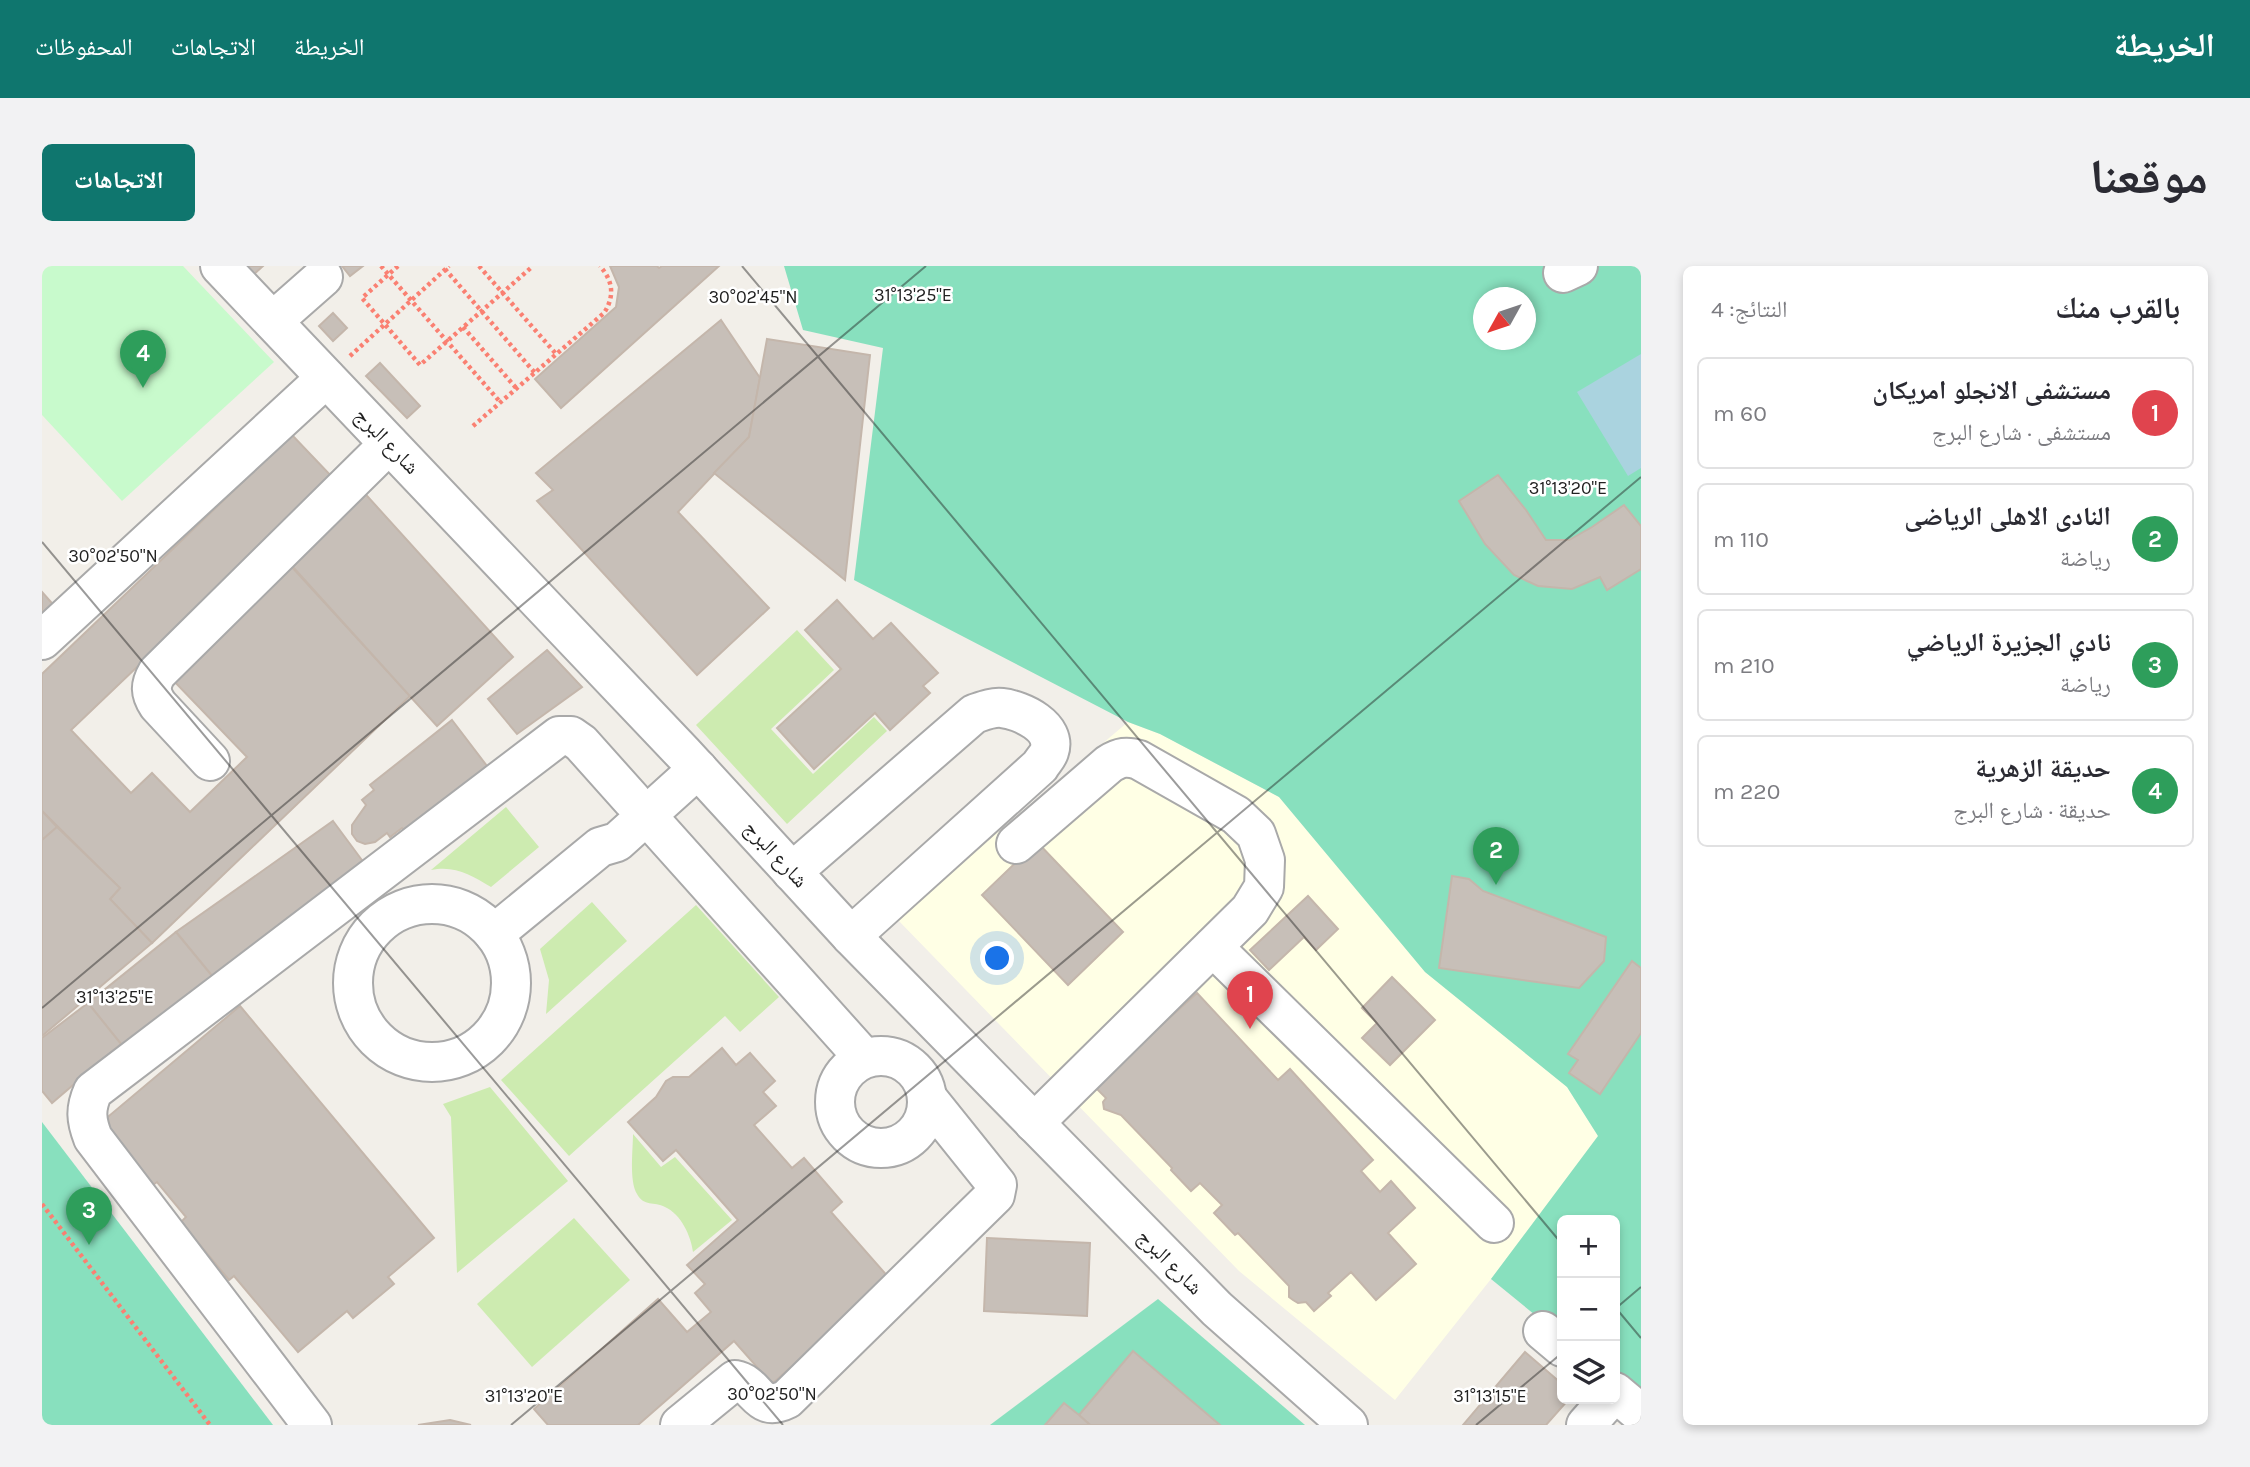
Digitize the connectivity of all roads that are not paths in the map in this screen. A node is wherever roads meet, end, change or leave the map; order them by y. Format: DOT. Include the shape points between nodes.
graph roads {
  1 [pos="220,266"];
  2 [pos="323,277"];
  3 [pos="273,321"];
  4 [pos="326,378"];
  5 [pos="389,444"];
  6 [pos="42,640"];
  7 [pos="210,761"];
  8 [pos="691,762"];
  9 [pos="640,808"];
  10 [pos="1016,844"];
  11 [pos="792,872"];
  12 [pos="340,903"];
  13 [pos="494,934"];
  14 [pos="851,936"];
  15 [pos="367,938"];
  16 [pos="1213,947"];
  17 [pos="952,1039"];
  18 [pos="864,1058"];
  19 [pos="922,1085"];
  20 [pos="1034,1123"];
  21 [pos="1494,1223"];
  22 [pos="1620,1396"];
  23 [pos="1605,1404"];
  24 [pos="1641,1414"];
  25 [pos="312,1425"];
  26 [pos="680,1425"];
  27 [pos="1348,1425"];
  28 [pos="1586,1425"];
  1 -- 3 [label="street, شارع البرج"];
  2 -- 3 [label="street"];
  3 -- 4 [label="street, شارع البرج"];
  4 -- 5 [label="street, شارع البرج"];
  4 -- 6 [label="street"];
  5 -- 7 [label="street" via="151,683 158,705"];
  5 -- 8 [label="street, شارع البرج"];
  8 -- 9 [label="street"];
  8 -- 11 [label="street, شارع البرج"];
  9 -- 12 [label="street" via="581,743 559,736"];
  9 -- 13 [label="street" via="609,821 600,847"];
  9 -- 18 [label="street"];
  10 -- 16 [label="street" via="1108,764 1128,756 1139,760 1236,815 1256,834 1265,860 1264,887 1250,909"];
  11 -- 14 [label="street, شارع البرج"];
  11 -- 14 [label="street" via="974,714 1004,708 1038,721 1049,734 1050,751 1040,765"];
  12 -- 15 [label="street"];
  12 -- 25 [label="street" via="93,1091 86,1106 93,1138"];
  13 -- 15 [label="street" via="454,907 429,904 405,908 384,920"];
  13 -- 15 [label="street" via="506,956 511,981 508,1006 497,1029 480,1046 458,1058 434,1063 387,1049 368,1031 356,1009 352,985 356,960"];
  14 -- 17 [label="street, شارع البرج"];
  16 -- 20 [label="street"];
  16 -- 21 [label="street"];
  17 -- 19 [label="street"];
  17 -- 20 [label="street, شارع البرج"];
  18 -- 19 [label="street" via="878,1055 906,1062"];
  18 -- 19 [label="street" via="851,1066 836,1090 838,1119 857,1141 885,1148 911,1138 926,1113"];
  19 -- 26 [label="street" via="997,1185 995,1195 787,1399 766,1403 735,1380"];
  20 -- 27 [label="street, شارع البرج" via="1217,1309"];
  22 -- 24 [label="street"];
  23 -- 28 [label="street"];
}
